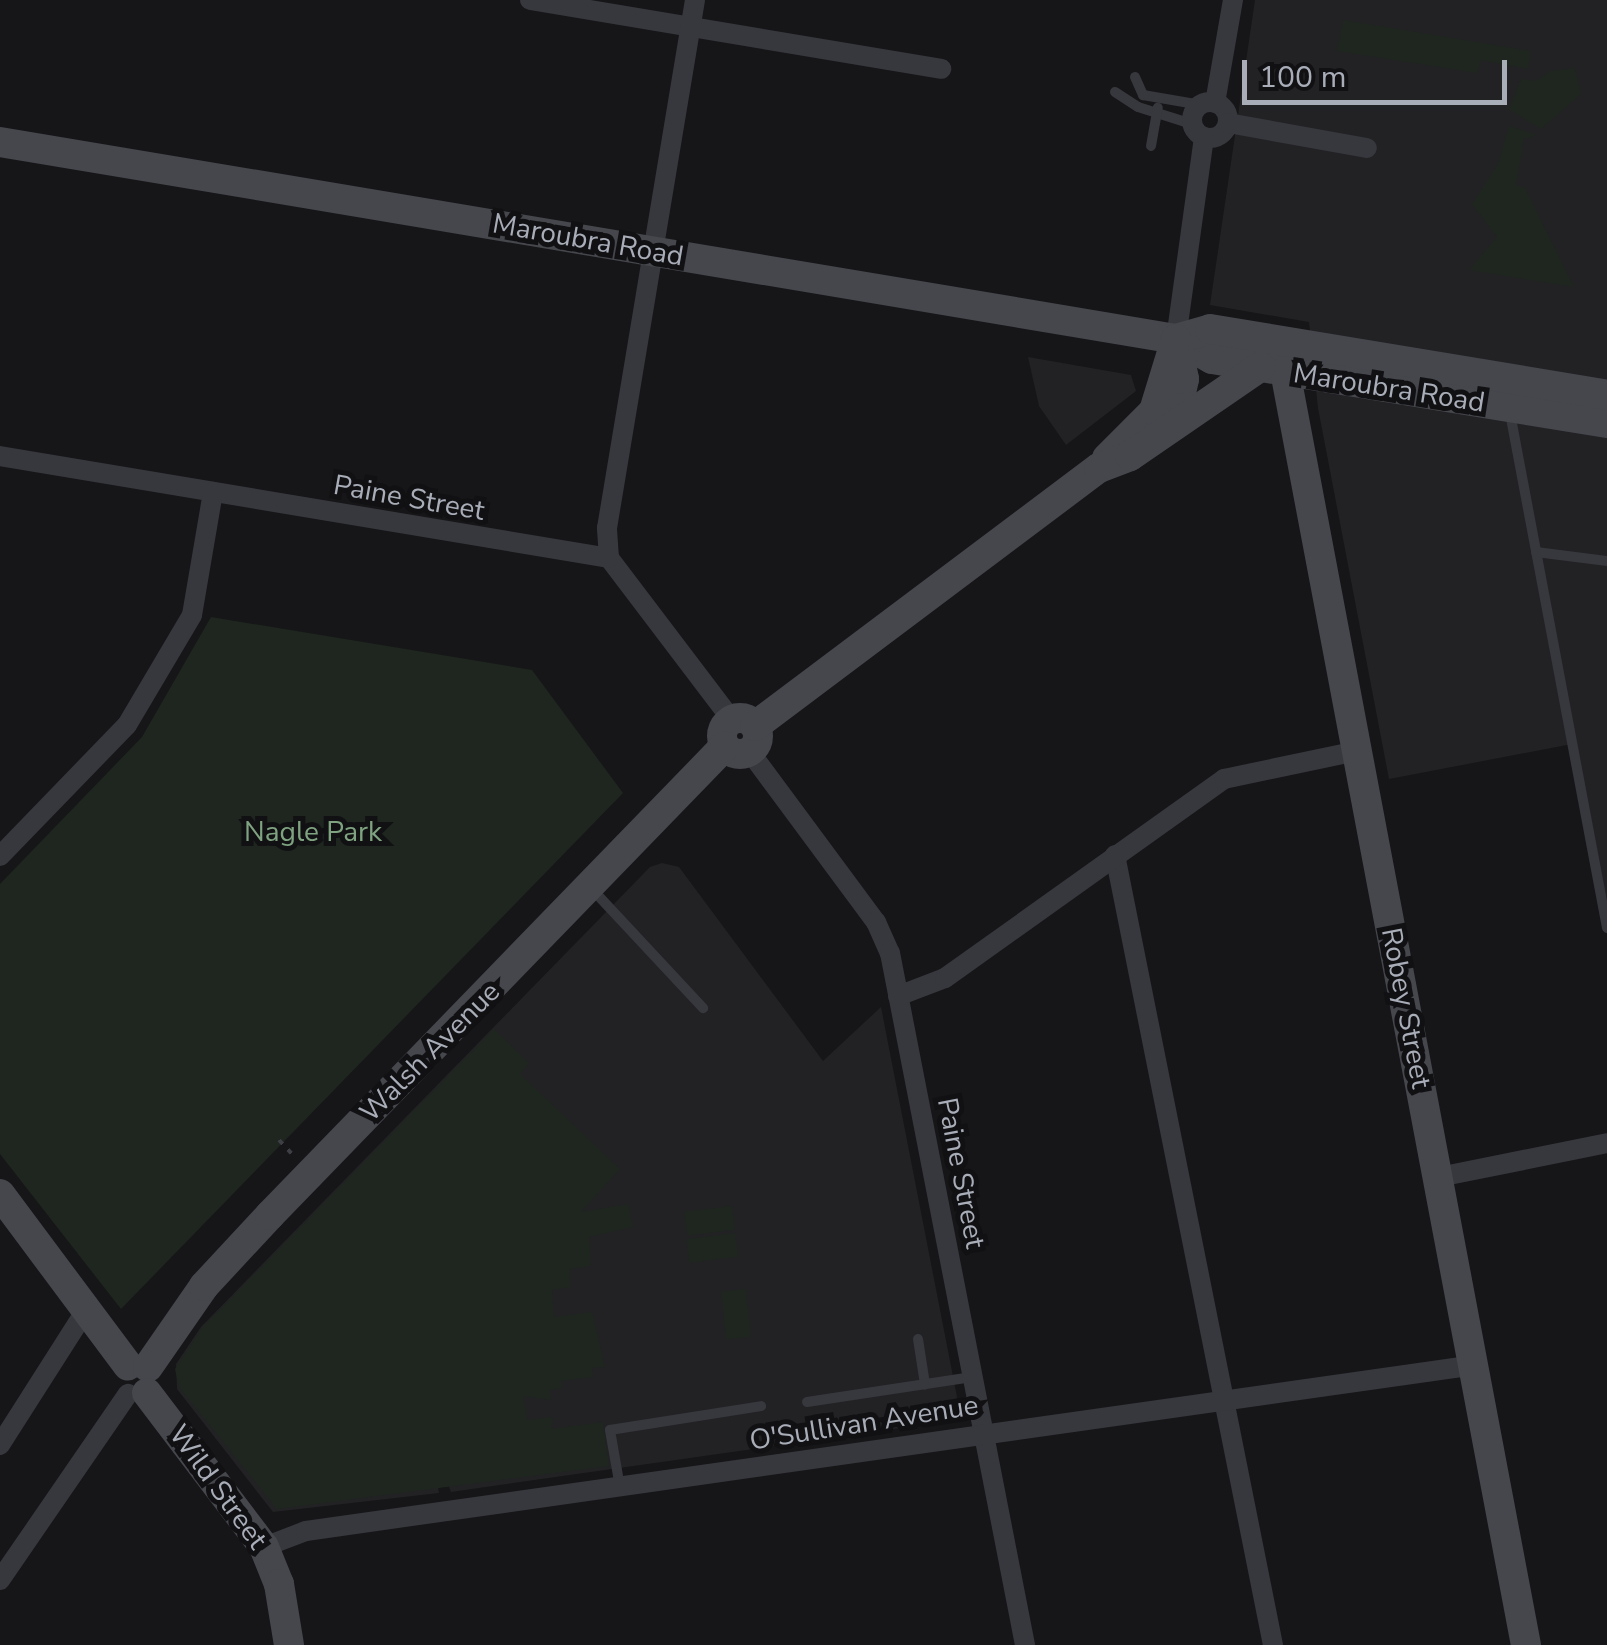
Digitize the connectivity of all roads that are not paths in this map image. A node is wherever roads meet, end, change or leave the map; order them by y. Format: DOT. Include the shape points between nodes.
graph roads {
  1 [pos="530,0"];
  2 [pos="695,0"];
  3 [pos="1232,0"];
  4 [pos="691,27"];
  5 [pos="941,69"];
  6 [pos="1134,78"];
  7 [pos="1116,92"];
  8 [pos="1166,99"];
  9 [pos="1156,111"];
  10 [pos="1203,117"];
  11 [pos="0,142"];
  12 [pos="1151,146"];
  13 [pos="1375,147"];
  14 [pos="652,250"];
  15 [pos="1176,339"];
  16 [pos="1272,369"];
  17 [pos="1607,395"];
  18 [pos="1508,407"];
  19 [pos="1607,423"];
  20 [pos="1174,425"];
  21 [pos="0,456"];
  22 [pos="1100,468"];
  23 [pos="212,492"];
  24 [pos="1536,552"];
  25 [pos="608,558"];
  26 [pos="1607,561"];
  27 [pos="740,736"];
  28 [pos="1357,751"];
  29 [pos="1116,855"];
  30 [pos="0,856"];
  31 [pos="591,889"];
  32 [pos="1607,928"];
  33 [pos="898,996"];
  34 [pos="703,1008"];
  35 [pos="1607,1143"];
  36 [pos="1439,1177"];
  37 [pos="0,1194"];
  38 [pos="92,1318"];
  39 [pos="918,1339"];
  40 [pos="1475,1365"];
  41 [pos="134,1374"];
  42 [pos="973,1377"];
  43 [pos="925,1384"];
  44 [pos="1225,1398"];
  45 [pos="807,1402"];
  46 [pos="760,1406"];
  47 [pos="983,1433"];
  48 [pos="0,1445"];
  49 [pos="620,1488"];
  50 [pos="264,1547"];
  51 [pos="0,1580"];
  52 [pos="289,1645"];
  53 [pos="1025,1645"];
  54 [pos="1273,1645"];
  55 [pos="1526,1645"];
  1 -- 4 [label="street"];
  2 -- 4 [label="street"];
  3 -- 10 [label="street"];
  4 -- 5 [label="street"];
  4 -- 14 [label="street"];
  6 -- 8 [label="lane" via="1138,92"];
  7 -- 9 [label="lane"];
  8 -- 9 [label="lane"];
  8 -- 10 [label="lane"];
  9 -- 10 [label="lane"];
  9 -- 12 [label="lane"];
  10 -- 13 [label="street" via="1220,136 1228,123"];
  10 -- 15 [label="street"];
  11 -- 14 [label="street, Maroubra Road"];
  14 -- 15 [label="street, Maroubra Road"];
  14 -- 25 [label="street"];
  15 -- 16 [label="street, Maroubra Road" via="1206,358"];
  15 -- 17 [label="street, Maroubra Road" via="1210,329"];
  15 -- 20 [label="street" via="1184,379"];
  15 -- 22 [label="street, Walsh Avenue" via="1154,410"];
  16 -- 18 [label="street, Maroubra Road"];
  16 -- 20 [label="street, Walsh Avenue"];
  16 -- 28 [label="street, Robey Street"];
  18 -- 19 [label="street, Maroubra Road"];
  18 -- 24 [label="lane"];
  20 -- 22 [label="street, Walsh Avenue"];
  21 -- 23 [label="street, Paine Street"];
  22 -- 27 [label="street, Walsh Avenue"];
  23 -- 25 [label="street, Paine Street"];
  23 -- 30 [label="street" via="192,615 127,725"];
  24 -- 26 [label="lane"];
  24 -- 32 [label="lane"];
  25 -- 27 [label="street, Paine Street"];
  27 -- 31 [label="street, Walsh Avenue"];
  27 -- 33 [label="street, Paine Street" via="876,922"];
  28 -- 29 [label="street" via="1224,779"];
  28 -- 36 [label="street, Robey Street"];
  29 -- 33 [label="street" via="945,978"];
  29 -- 44 [label="street"];
  31 -- 34 [label="lane"];
  31 -- 41 [label="street, Walsh Avenue" via="270,1215"];
  33 -- 42 [label="street, Paine Street"];
  35 -- 36 [label="street"];
  36 -- 40 [label="street, Robey Street"];
  37 -- 38 [label="street, Wild Street"];
  38 -- 41 [label="street, Wild Street"];
  38 -- 48 [label="street"];
  39 -- 43 [label="lane"];
  40 -- 44 [label="street, O'Sullivan Avenue"];
  40 -- 55 [label="street, Robey Street"];
  41 -- 50 [label="street, Wild Street"];
  41 -- 51 [label="street, Walsh Avenue"];
  42 -- 43 [label="lane"];
  42 -- 47 [label="street, Paine Street"];
  43 -- 45 [label="lane"];
  44 -- 47 [label="street, O'Sullivan Avenue"];
  44 -- 54 [label="street"];
  46 -- 49 [label="lane" via="610,1430"];
  47 -- 49 [label="street, O'Sullivan Avenue"];
  47 -- 53 [label="street, Paine Street"];
  49 -- 50 [label="street, O'Sullivan Avenue" via="306,1531"];
  50 -- 52 [label="street, Wild Street" via="279,1584"];
}
